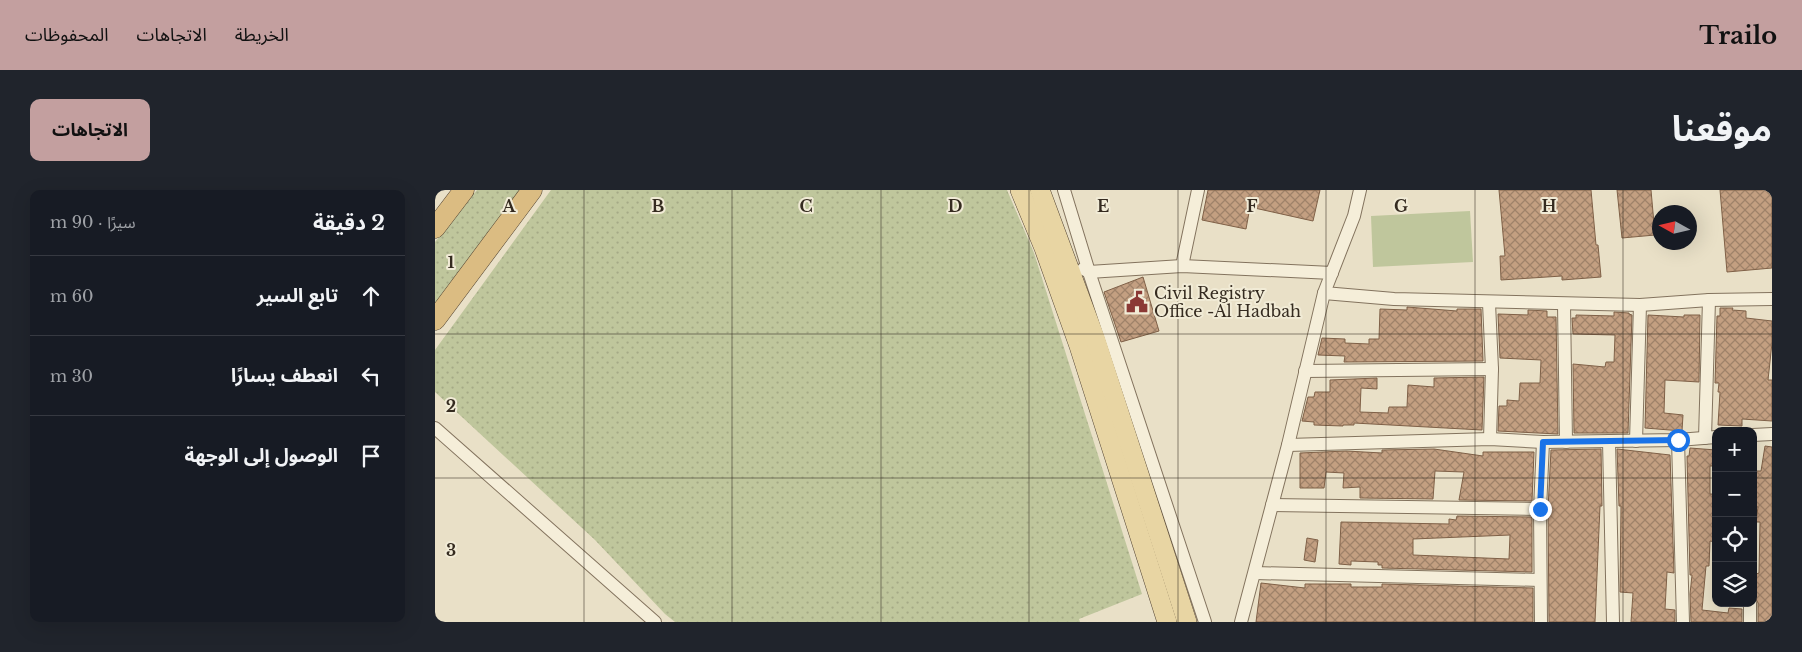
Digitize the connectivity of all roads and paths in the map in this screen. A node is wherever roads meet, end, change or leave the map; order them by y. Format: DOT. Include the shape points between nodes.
graph roads {
  1 [pos="464,190"];
  2 [pos="532,190"];
  3 [pos="1020,190"];
  4 [pos="1039,190"];
  5 [pos="1064,190"];
  6 [pos="1198,190"];
  7 [pos="1359,190"];
  8 [pos="435,228"];
  9 [pos="1067,260"];
  10 [pos="1182,266"];
  11 [pos="1089,272"];
  12 [pos="1332,273"];
  13 [pos="1323,293"];
  14 [pos="1772,298"];
  15 [pos="1709,300"];
  16 [pos="1489,303"];
  17 [pos="1564,304"];
  18 [pos="1639,305"];
  19 [pos="435,320"];
  20 [pos="1087,342"];
  21 [pos="1491,369"];
  22 [pos="1305,371"];
  23 [pos="435,428"];
  24 [pos="1772,434"];
  25 [pos="1757,435"];
  26 [pos="1710,438"];
  27 [pos="1491,439"];
  28 [pos="1678,440"];
  29 [pos="1609,441"];
  30 [pos="1636,441"];
  31 [pos="1543,442"];
  32 [pos="1566,442"];
  33 [pos="1289,445"];
  34 [pos="1272,505"];
  35 [pos="1540,509"];
  36 [pos="1255,573"];
  37 [pos="1540,580"];
  38 [pos="1750,607"];
  39 [pos="655,622"];
  40 [pos="1167,622"];
  41 [pos="1187,622"];
  42 [pos="1205,622"];
  43 [pos="1241,622"];
  44 [pos="1541,622"];
  45 [pos="1613,622"];
  46 [pos="1683,622"];
  47 [pos="1750,622"];
  1 -- 8 [label="highway"];
  2 -- 19 [label="highway"];
  3 -- 20 [label="main road"];
  4 -- 9 [label="main road"];
  5 -- 11 [label="street"];
  6 -- 10 [label="street"];
  7 -- 12 [label="street"];
  9 -- 11 [label="street"];
  9 -- 20 [label="main road"];
  10 -- 11 [label="street"];
  10 -- 12 [label="street"];
  11 -- 42 [label="street"];
  12 -- 13 [label="street"];
  13 -- 16 [label="street"];
  13 -- 22 [label="street"];
  14 -- 15 [label="street"];
  15 -- 18 [label="street"];
  15 -- 26 [label="street"];
  16 -- 17 [label="street"];
  16 -- 21 [label="street"];
  17 -- 18 [label="street"];
  17 -- 32 [label="street"];
  18 -- 30 [label="street"];
  20 -- 40 [label="main road"];
  20 -- 41 [label="main road"];
  21 -- 22 [label="street"];
  21 -- 27 [label="street"];
  22 -- 33 [label="street"];
  23 -- 39 [label="street"];
  24 -- 25 [label="street"];
  26 -- 28 [label="street"];
  27 -- 31 [label="street"];
  27 -- 33 [label="street"];
  28 -- 30 [label="street"];
  28 -- 46 [label="street"];
  29 -- 30 [label="street"];
  29 -- 32 [label="street"];
  29 -- 45 [label="street"];
  31 -- 32 [label="street"];
  31 -- 35 [label="street"];
  33 -- 34 [label="street"];
  34 -- 35 [label="street"];
  34 -- 36 [label="street"];
  35 -- 37 [label="street"];
  36 -- 37 [label="street"];
  36 -- 43 [label="street"];
  37 -- 44 [label="street"];
  38 -- 47 [label="street"];
}
